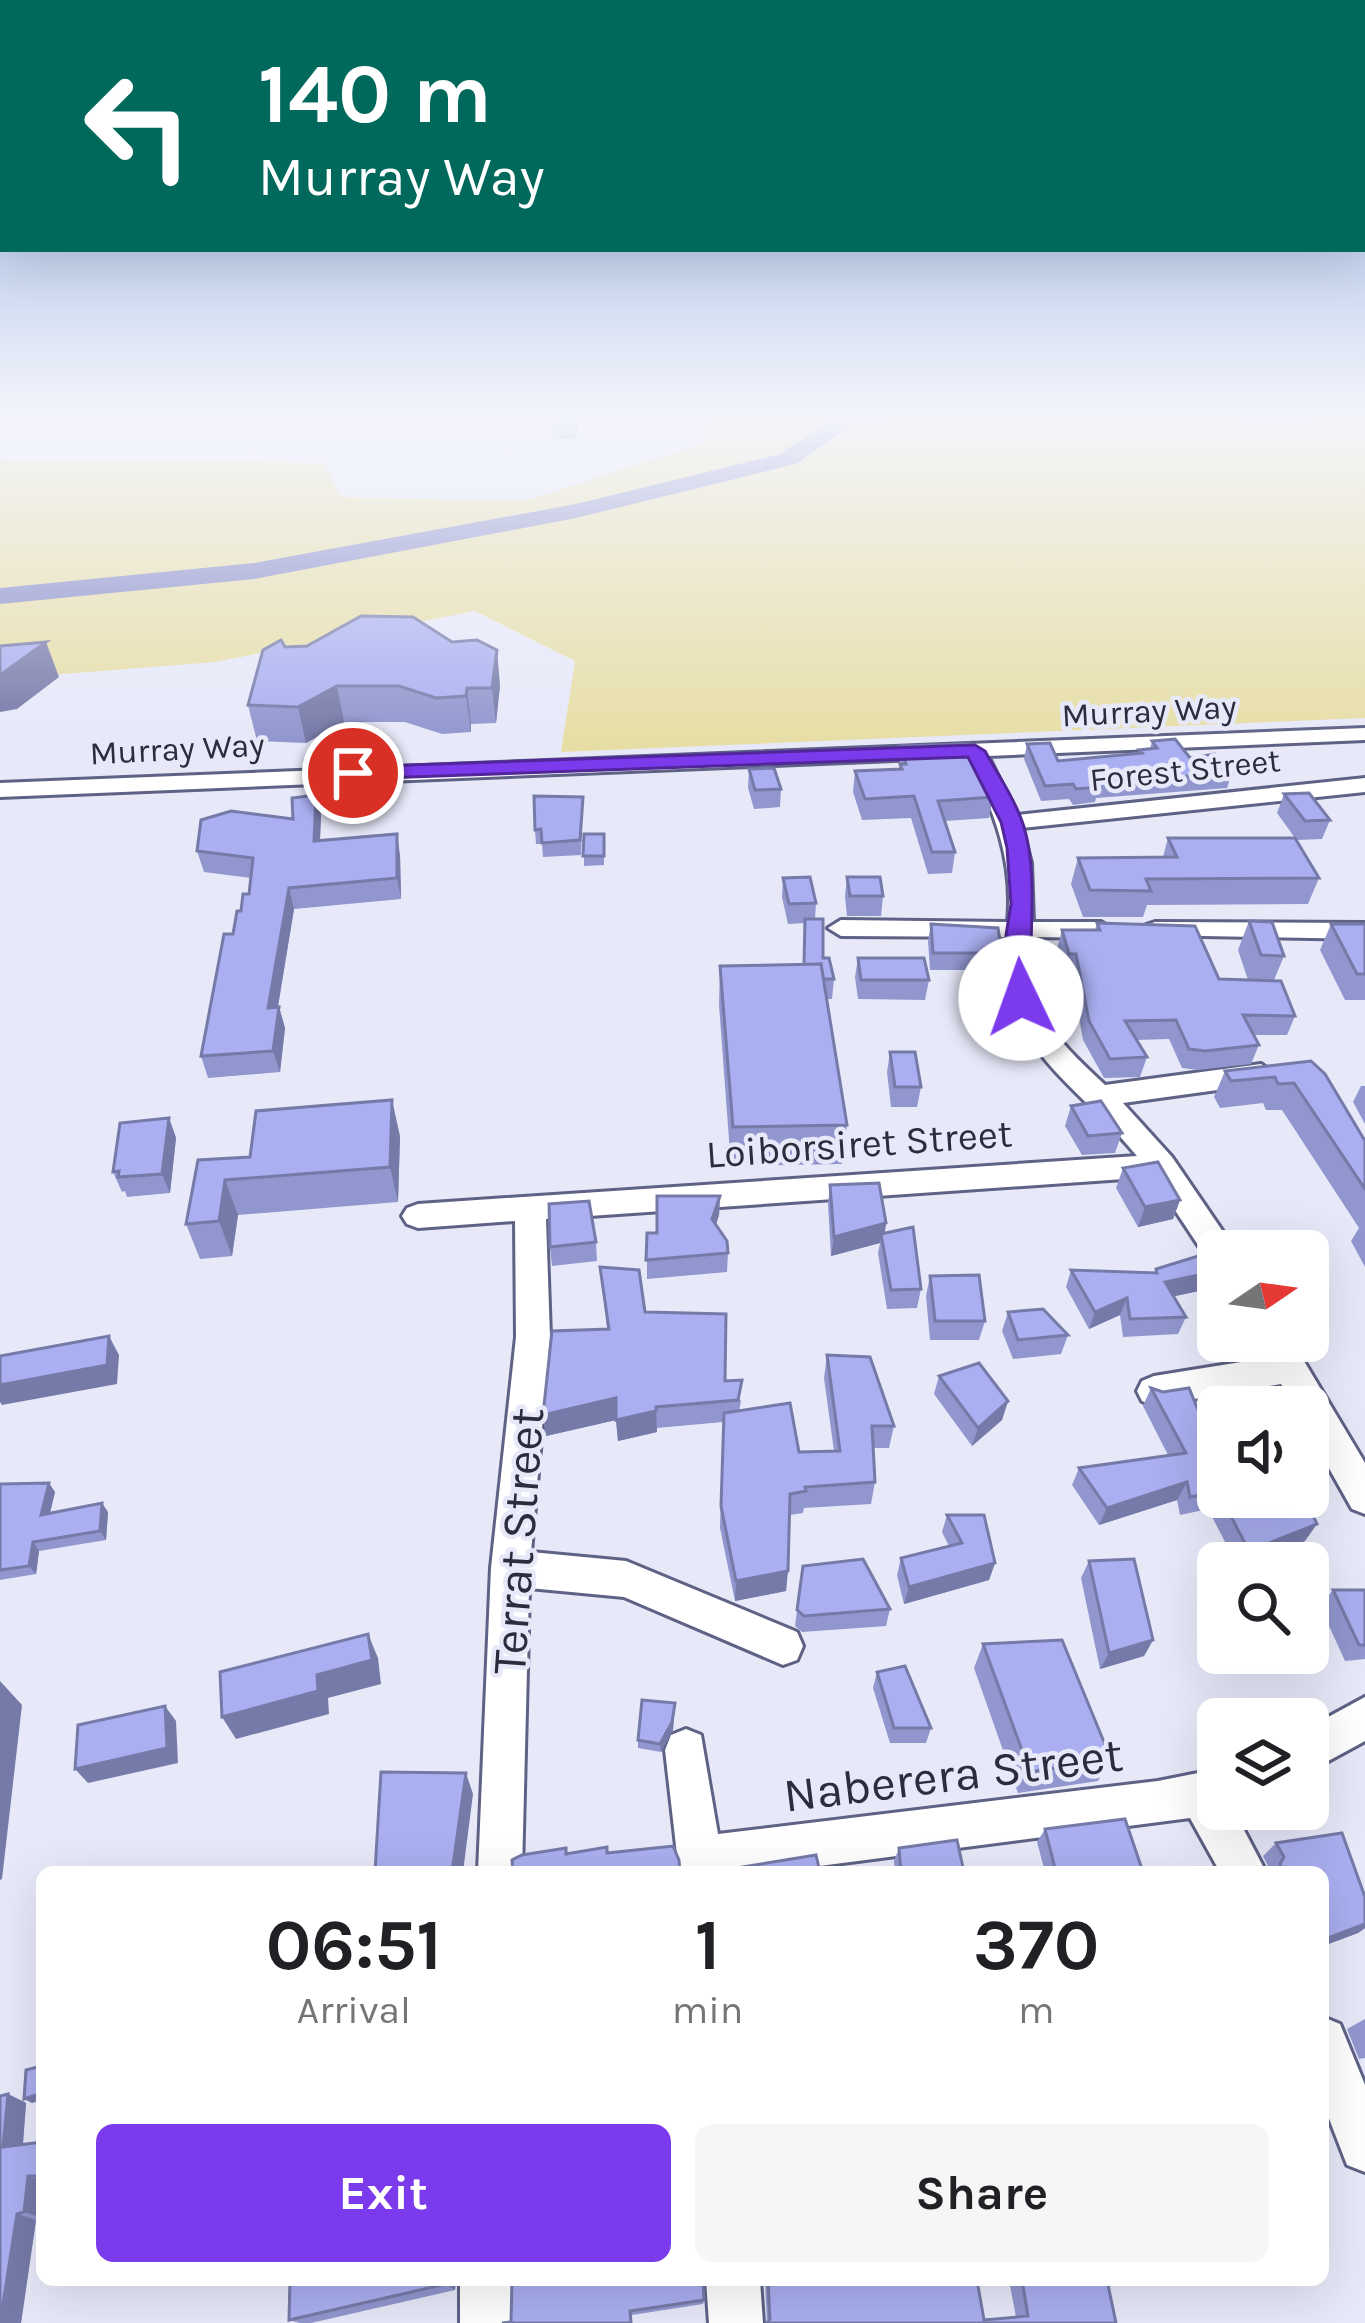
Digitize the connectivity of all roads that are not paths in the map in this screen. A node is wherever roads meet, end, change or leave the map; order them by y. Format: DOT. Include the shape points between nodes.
graph roads {
  1 [pos="1358,734"];
  2 [pos="975,751"];
  3 [pos="1365,754"];
  4 [pos="1365,785"];
  5 [pos="0,790"];
  6 [pos="1012,822"];
  7 [pos="841,928"];
  8 [pos="1020,931"];
  9 [pos="1365,931"];
  10 [pos="1294,1070"];
  11 [pos="1100,1096"];
  12 [pos="1161,1165"];
  13 [pos="530,1210"];
  14 [pos="418,1216"];
  15 [pos="1205,1230"];
  16 [pos="1254,1362"];
  17 [pos="1287,1362"];
  18 [pos="1154,1391"];
  19 [pos="1365,1497"];
  20 [pos="510,1568"];
  21 [pos="783,1646"];
  22 [pos="1365,1718"];
  23 [pos="1329,1739"];
  24 [pos="686,1750"];
  25 [pos="1197,1795"];
  26 [pos="1226,1830"];
  27 [pos="500,1866"];
  28 [pos="700,1866"];
  29 [pos="1241,1866"];
  30 [pos="1329,2056"];
  31 [pos="1365,2147"];
  32 [pos="487,2286"];
  33 [pos="734,2286"];
  34 [pos="487,2323"];
  35 [pos="736,2323"];
  1 -- 2 [label="street, Murray Way"];
  1 -- 3 [label="street"];
  2 -- 5 [label="street, Murray Way"];
  2 -- 6 [label="street"];
  4 -- 6 [label="street, Forest Street"];
  6 -- 8 [label="street"];
  7 -- 8 [label="street"];
  8 -- 9 [label="street"];
  8 -- 11 [label="street" via="1025,1009"];
  10 -- 11 [label="street"];
  11 -- 12 [label="street"];
  12 -- 13 [label="street, Loiborsiret Street"];
  12 -- 15 [label="street"];
  13 -- 14 [label="street, Loiborsiret Street"];
  13 -- 20 [label="street, Terrat Street" via="533,1337"];
  16 -- 18 [label="street"];
  17 -- 19 [label="street"];
  20 -- 21 [label="street" via="626,1579"];
  20 -- 27 [label="street, Terrat Street"];
  22 -- 23 [label="street"];
  24 -- 28 [label="street"];
  25 -- 28 [label="street, Naberera Street"];
  26 -- 29 [label="street"];
  30 -- 31 [label="street"];
  32 -- 34 [label="street"];
  33 -- 35 [label="street"];
}
